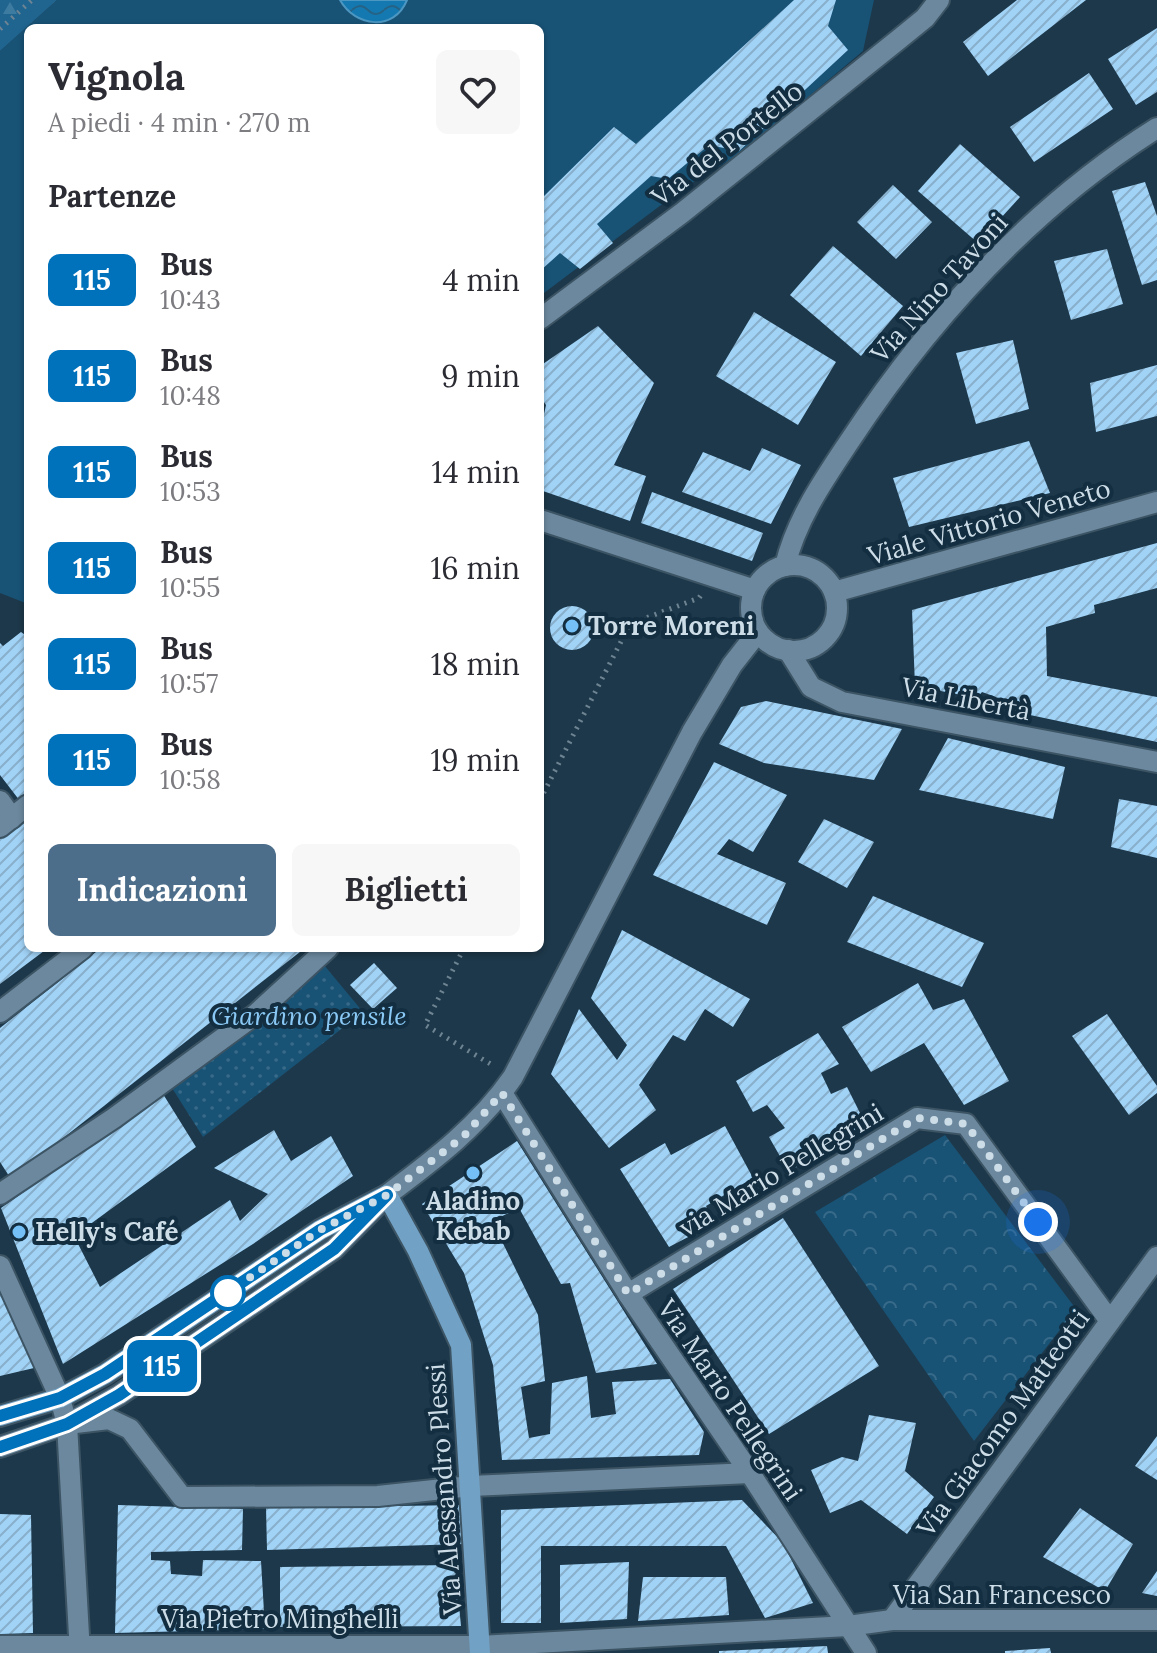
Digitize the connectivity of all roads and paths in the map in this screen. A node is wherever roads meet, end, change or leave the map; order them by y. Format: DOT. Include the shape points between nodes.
graph roads {
  1 [pos="32,0"];
  2 [pos="939,0"];
  3 [pos="0,29"];
  4 [pos="1157,128"];
  5 [pos="544,316"];
  6 [pos="1157,502"];
  7 [pos="544,521"];
  8 [pos="785,566"];
  9 [pos="711,576"];
  10 [pos="755,590"];
  11 [pos="834,592"];
  12 [pos="758,632"];
  13 [pos="788,650"];
  14 [pos="1157,762"];
  15 [pos="544,792"];
  16 [pos="78,952"];
  17 [pos="324,952"];
  18 [pos="462,952"];
  19 [pos="0,1012"];
  20 [pos="507,1085"];
  21 [pos="0,1194"];
  22 [pos="387,1195"];
  23 [pos="1157,1257"];
  24 [pos="0,1266"];
  25 [pos="628,1294"];
  26 [pos="1110,1321"];
  27 [pos="60,1398"];
  28 [pos="0,1416"];
  29 [pos="67,1424"];
  30 [pos="0,1447"];
  31 [pos="750,1473"];
  32 [pos="471,1486"];
  33 [pos="892,1620"];
  34 [pos="1157,1620"];
  35 [pos="848,1626"];
  36 [pos="0,1646"];
  37 [pos="80,1648"];
  38 [pos="480,1650"];
  39 [pos="866,1653"];
  1 -- 3 [label="path"];
  2 -- 5 [label="street, Via del Portello" via="925,18 682,213"];
  4 -- 8 [label="street, Via Nino Tavoni" via="1069,191 928,332 829,472 794,536"];
  6 -- 11 [label="street, Viale Vittorio Veneto"];
  7 -- 9 [label="street"];
  8 -- 10 [label="street"];
  8 -- 11 [label="street" via="814,570"];
  9 -- 10 [label="street"];
  9 -- 15 [label="path" via="699,598 630,624"];
  10 -- 12 [label="street" via="751,611"];
  11 -- 13 [label="street" via="836,614 828,634 810,647"];
  12 -- 13 [label="street"];
  12 -- 20 [label="street" via="692,732"];
  13 -- 14 [label="street, Via Libertà" via="811,687 842,702"];
  16 -- 19 [label="street"];
  17 -- 21 [label="street" via="256,1014"];
  18 -- 20 [label="path" via="425,1025"];
  20 -- 22 [label="street" via="464,1136"];
  20 -- 25 [label="street, Via Mario Pellegrini"];
  22 -- 27 [label="main road" via="320,1230 105,1374"];
  22 -- 29 [label="street" via="334,1249 119,1395"];
  22 -- 32 [label="main road, Via Alessandro Plessi" via="461,1345"];
  23 -- 26 [label="street, Via Giacomo Matteotti"];
  24 -- 27 [label="street"];
  25 -- 26 [label="street, via Mario Pellegrini" via="917,1118 966,1124"];
  25 -- 31 [label="street, Via Mario Pellegrini"];
  26 -- 33 [label="street, Via Giacomo Matteotti"];
  27 -- 28 [label="main road"];
  27 -- 29 [label="street"];
  29 -- 30 [label="street"];
  29 -- 32 [label="street" via="109,1419 130,1429 182,1497 378,1496"];
  29 -- 37 [label="street"];
  31 -- 32 [label="street"];
  31 -- 35 [label="street, Via Mario Pellegrini"];
  32 -- 38 [label="main road, Via Alessandro Plessi"];
  33 -- 34 [label="street, Via San Francesco"];
  33 -- 35 [label="street, Via San Francesco"];
  35 -- 38 [label="street, Via Pietro Minghelli"];
  35 -- 39 [label="street, Via Mario Pellegrini"];
  36 -- 37 [label="street, Via Pietro Minghelli"];
  37 -- 38 [label="street, Via Pietro Minghelli"];
}
